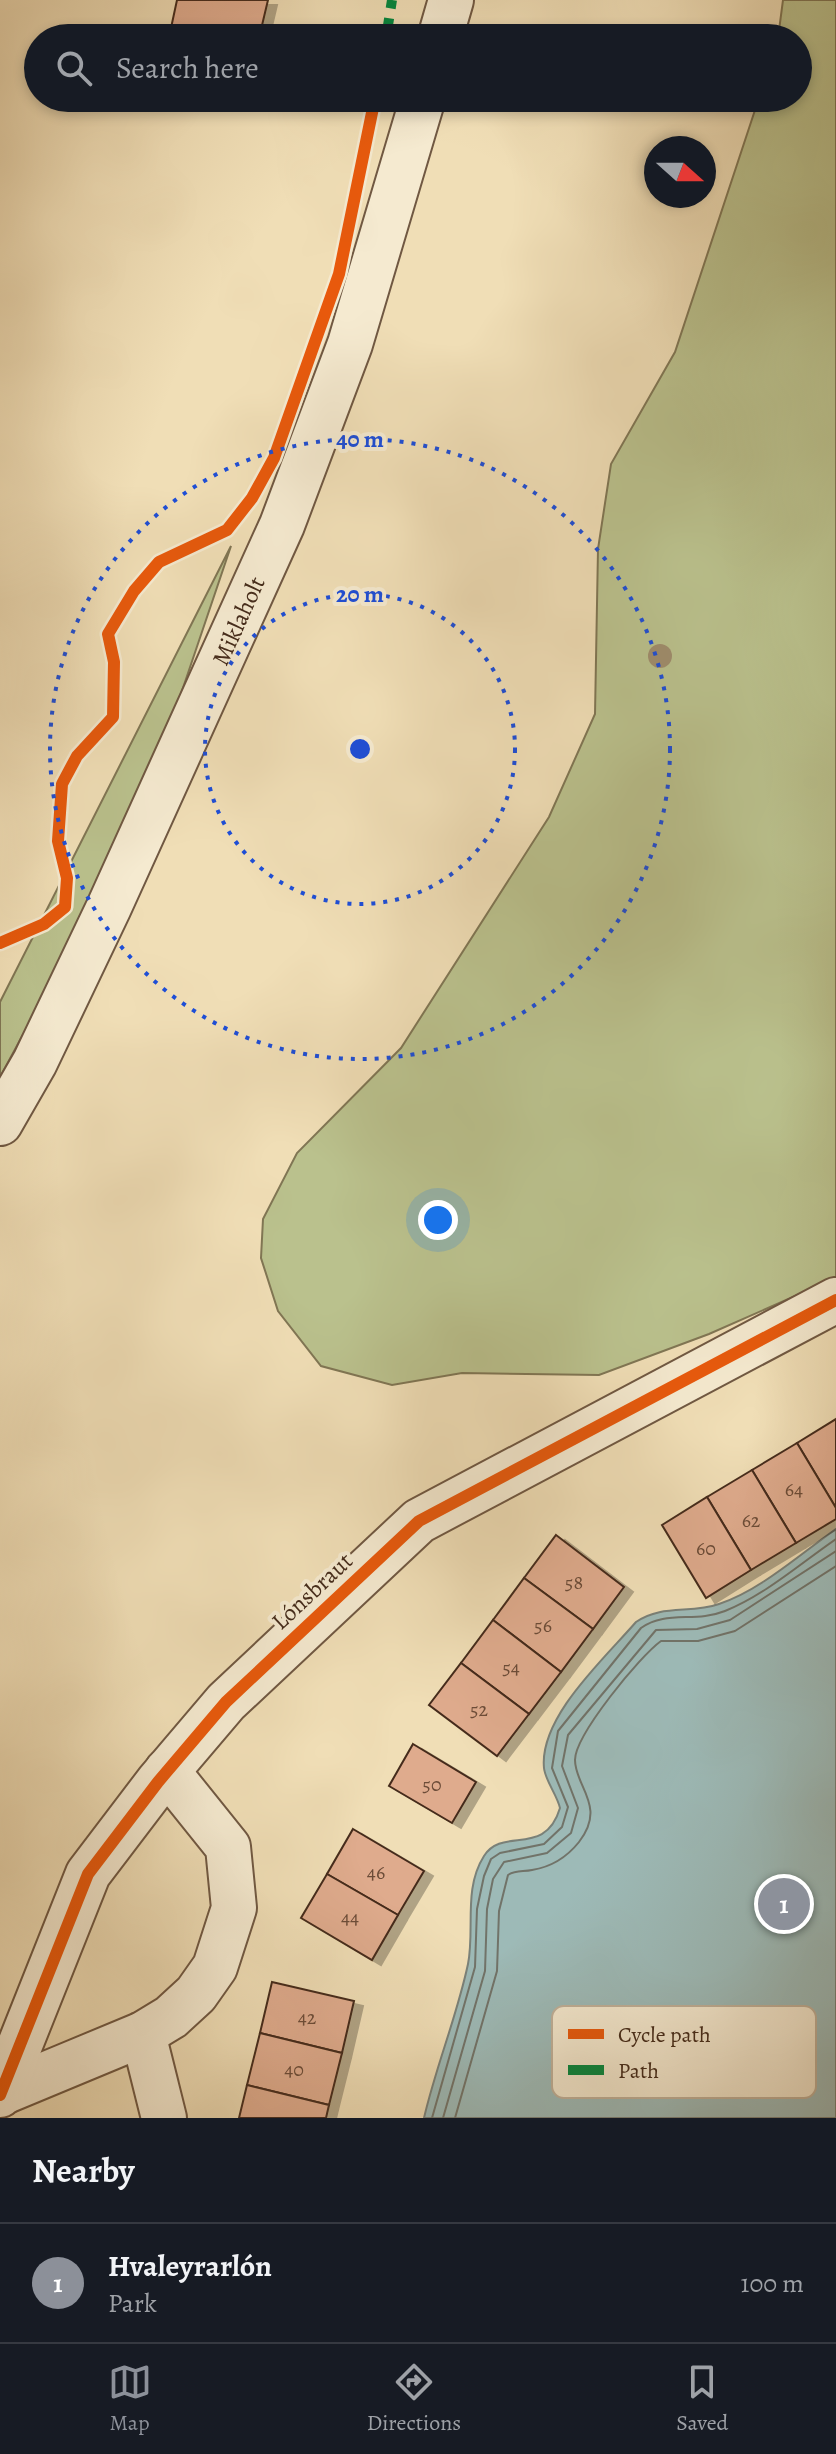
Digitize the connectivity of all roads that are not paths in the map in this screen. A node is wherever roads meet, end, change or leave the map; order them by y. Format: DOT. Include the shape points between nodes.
graph roads {
  1 [pos="451,0"];
  2 [pos="444,24"];
  3 [pos="419,112"];
  4 [pos="0,1123"];
  5 [pos="836,1300"];
  6 [pos="167,1771"];
  7 [pos="143,2034"];
  8 [pos="0,2094"];
  9 [pos="164,2118"];
  1 -- 2 [label="street"];
  3 -- 4 [label="street, Miklaholt" via="350,344 282,525 109,907"];
  5 -- 6 [label="street, Lónsbraut" via="419,1521 226,1702"];
  6 -- 7 [label="street" via="228,1847 234,1908 215,1967 196,1994"];
  6 -- 8 [label="street, Lónsbraut" via="88,1874"];
  7 -- 8 [label="street"];
  7 -- 9 [label="street"];
}
